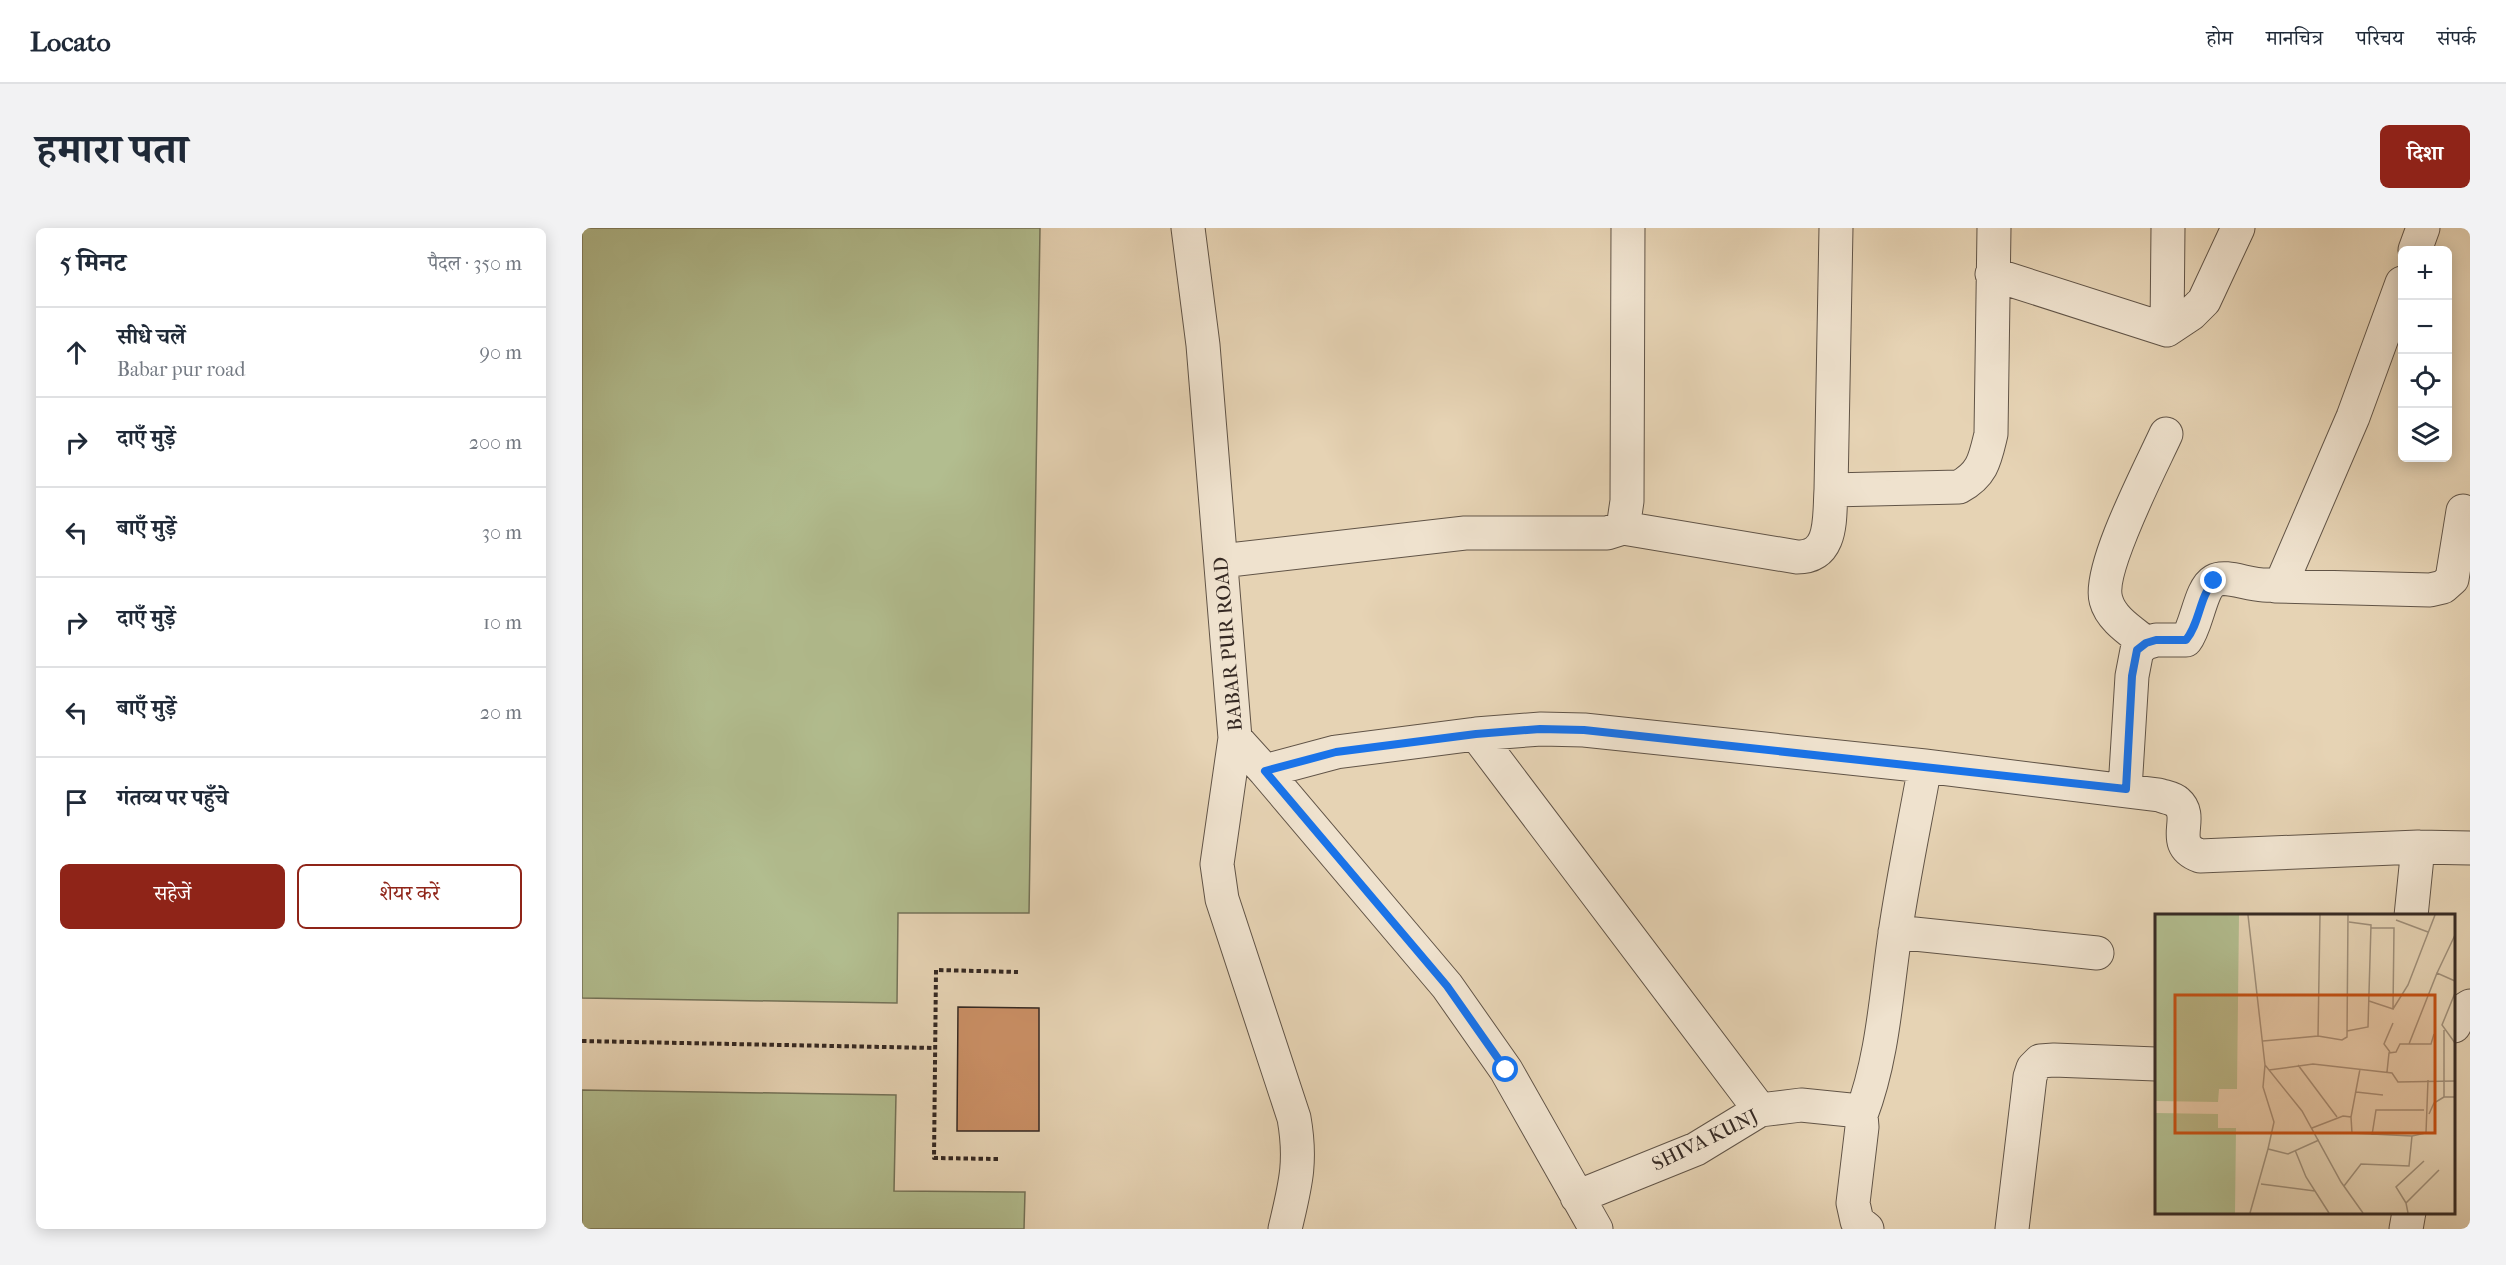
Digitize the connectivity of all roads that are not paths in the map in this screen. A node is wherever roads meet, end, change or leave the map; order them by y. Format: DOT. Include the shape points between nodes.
graph roads {
  1 [pos="1188,228"];
  2 [pos="1628,228"];
  3 [pos="1836,228"];
  4 [pos="1994,228"];
  5 [pos="2168,228"];
  6 [pos="2238,228"];
  7 [pos="2423,228"];
  8 [pos="2416,246"];
  9 [pos="1992,274"];
  10 [pos="2398,297"];
  11 [pos="2167,330"];
  12 [pos="2166,434"];
  13 [pos="1831,490"];
  14 [pos="2463,511"];
  15 [pos="1623,528"];
  16 [pos="1221,561"];
  17 [pos="2275,586"];
  18 [pos="2146,643"];
  19 [pos="1476,734"];
  20 [pos="1235,738"];
  21 [pos="1925,766"];
  22 [pos="1265,771"];
  23 [pos="2126,789"];
  24 [pos="2418,847"];
  25 [pos="2470,848"];
  26 [pos="2410,914"];
  27 [pos="1895,932"];
  28 [pos="2097,953"];
  29 [pos="2470,1006"];
  30 [pos="2455,1024"];
  31 [pos="2155,1064"];
  32 [pos="1760,1110"];
  33 [pos="1861,1115"];
  34 [pos="1577,1197"];
  35 [pos="2409,1214"];
  36 [pos="1285,1229"];
  37 [pos="1596,1229"];
  38 [pos="1867,1229"];
  39 [pos="2012,1229"];
  40 [pos="2406,1229"];
  1 -- 16 [label="street, BABAR PUR ROAD" via="1203,345"];
  2 -- 15 [label="street" via="1627,501"];
  3 -- 13 [label="street"];
  4 -- 9 [label="street"];
  5 -- 11 [label="street"];
  6 -- 11 [label="street" via="2204,301"];
  7 -- 8 [label="street"];
  9 -- 11 [label="street"];
  9 -- 13 [label="street" via="1991,434 1985,461 1973,479 1959,487"];
  10 -- 17 [label="street" via="2287,573"];
  12 -- 18 [label="street" via="2109,560 2103,584 2112,614"];
  13 -- 15 [label="street" via="1829,530 1819,550 1810,557"];
  14 -- 17 [label="street" via="2452,579 2444,587 2430,590"];
  15 -- 16 [label="street" via="1607,533 1465,533"];
  16 -- 20 [label="street, BABAR PUR ROAD"];
  17 -- 18 [label="street" via="2224,578 2214,581 2186,640"];
  18 -- 23 [label="street" via="2137,650 2132,676"];
  19 -- 21 [label="street" via="1584,730"];
  19 -- 22 [label="street" via="1336,752"];
  19 -- 32 [label="street"];
  20 -- 22 [label="street, BABAR PUR ROAD"];
  20 -- 36 [label="street" via="1217,864 1222,899 1294,1118 1299,1147"];
  21 -- 23 [label="street"];
  21 -- 27 [label="street"];
  22 -- 34 [label="street, BABAR PUR ROAD" via="1447,986 1506,1070"];
  23 -- 24 [label="street" via="2176,801 2182,808 2183,843 2200,856"];
  24 -- 25 [label="street"];
  24 -- 26 [label="street"];
  27 -- 28 [label="street"];
  27 -- 33 [label="street" via="1878,1058"];
  29 -- 30 [label="street"];
  31 -- 39 [label="street" via="2054,1060 2040,1061 2033,1068"];
  32 -- 33 [label="street, SHIVA KUNJ" via="1801,1105 1850,1110"];
  32 -- 34 [label="street, SHIVA KUNJ" via="1696,1149"];
  33 -- 38 [label="street" via="1853,1203 1857,1221"];
  34 -- 37 [label="street, BABAR PUR ROAD"];
  35 -- 40 [label="street"];
}
